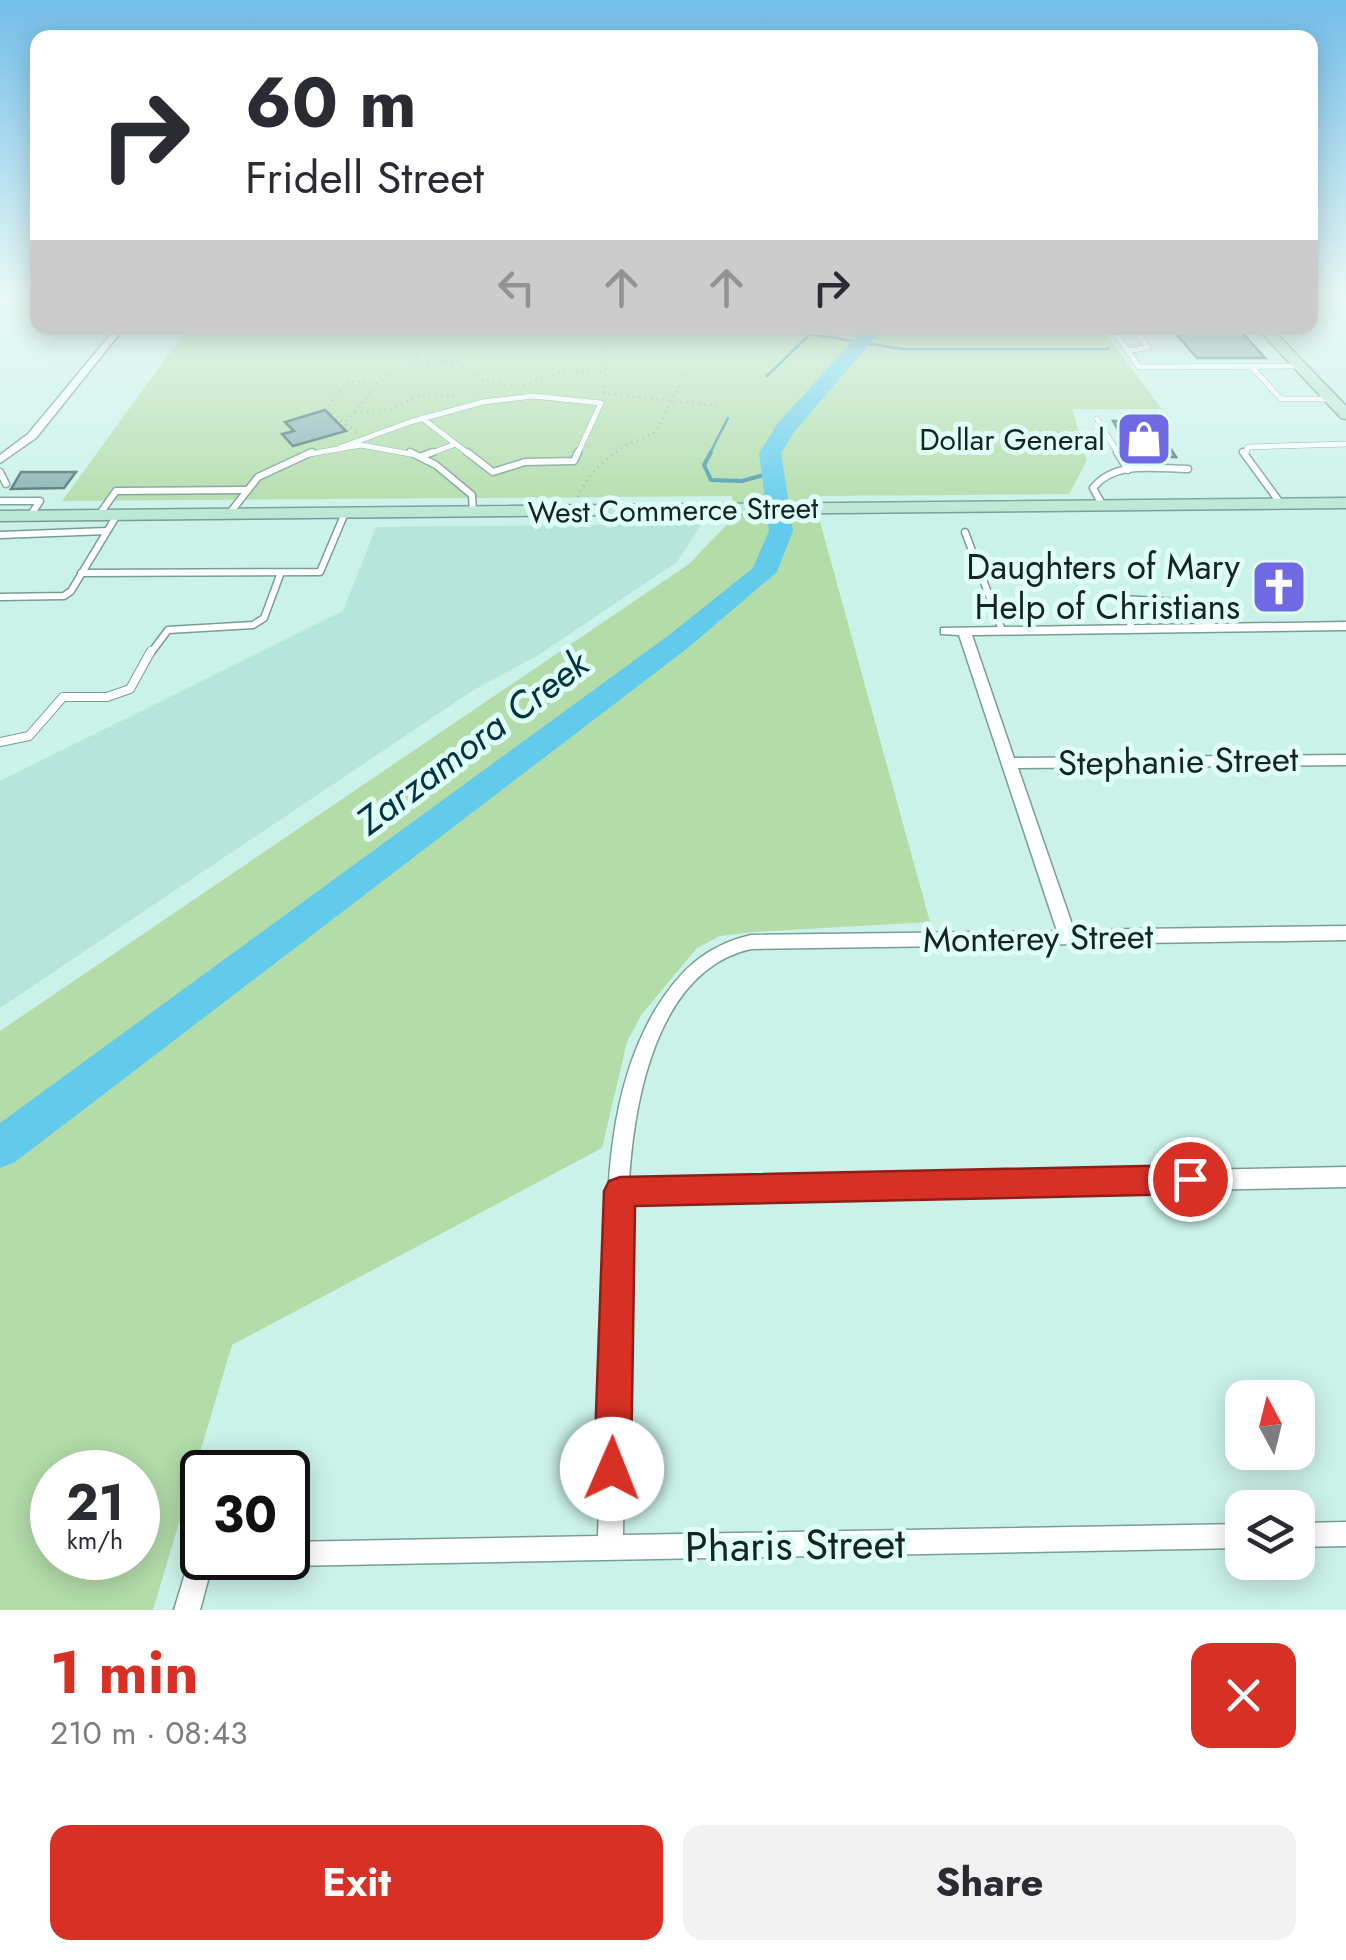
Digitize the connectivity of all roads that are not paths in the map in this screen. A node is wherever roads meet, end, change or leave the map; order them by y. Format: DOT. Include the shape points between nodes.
graph roads {
  1 [pos="86,370"];
  2 [pos="1255,370"];
  3 [pos="1305,370"];
  4 [pos="1332,400"];
  5 [pos="1346,415"];
  6 [pos="422,418"];
  7 [pos="1097,419"];
  8 [pos="1346,444"];
  9 [pos="453,445"];
  10 [pos="338,448"];
  11 [pos="422,456"];
  12 [pos="0,460"];
  13 [pos="1188,469"];
  14 [pos="1128,470"];
  15 [pos="0,472"];
  16 [pos="246,490"];
  17 [pos="0,500"];
  18 [pos="1346,503"];
  19 [pos="1281,504"];
  20 [pos="1103,506"];
  21 [pos="473,512"];
  22 [pos="344,513"];
  23 [pos="229,514"];
  24 [pos="0,516"];
  25 [pos="30,516"];
  26 [pos="108,520"];
  27 [pos="965,532"];
  28 [pos="0,534"];
  29 [pos="81,573"];
  30 [pos="280,575"];
  31 [pos="0,597"];
  32 [pos="1346,626"];
  33 [pos="1132,628"];
  34 [pos="1212,628"];
  35 [pos="945,630"];
  36 [pos="964,630"];
  37 [pos="1002,630"];
  38 [pos="0,742"];
  39 [pos="1346,760"];
  40 [pos="1009,763"];
  41 [pos="1346,933"];
  42 [pos="1068,938"];
  43 [pos="1346,1176"];
  44 [pos="620,1191"];
  45 [pos="1346,1534"];
  46 [pos="1315,1535"];
  47 [pos="1225,1536"];
  48 [pos="610,1548"];
  49 [pos="310,1554"];
  50 [pos="195,1580"];
  51 [pos="187,1610"];
  1 -- 12 [label="street" via="32,436"];
  2 -- 4 [label="lane" via="1282,399"];
  3 -- 4 [label="main road"];
  4 -- 5 [label="main road"];
  6 -- 9 [label="lane"];
  6 -- 9 [label="lane" via="528,396 601,402 574,461 525,462 492,472"];
  6 -- 10 [label="lane"];
  7 -- 14 [label="lane"];
  8 -- 19 [label="lane" via="1248,447 1243,452"];
  9 -- 11 [label="lane"];
  10 -- 11 [label="lane" via="370,446"];
  10 -- 16 [label="lane" via="289,461"];
  11 -- 21 [label="lane" via="472,496"];
  13 -- 14 [label="lane"];
  14 -- 20 [label="lane" via="1097,480 1093,488"];
  15 -- 17 [label="lane" via="7,487"];
  16 -- 23 [label="lane"];
  16 -- 26 [label="lane" via="116,491"];
  17 -- 25 [label="lane" via="40,501"];
  18 -- 19 [label="main road, West Commerce Street"];
  19 -- 20 [label="main road, West Commerce Street"];
  20 -- 21 [label="main road, West Commerce Street"];
  21 -- 22 [label="main road, West Commerce Street"];
  22 -- 23 [label="main road, West Commerce Street"];
  22 -- 30 [label="lane" via="320,572"];
  23 -- 26 [label="main road, West Commerce Street"];
  24 -- 25 [label="main road, West Commerce Street"];
  25 -- 26 [label="main road, West Commerce Street"];
  26 -- 28 [label="lane"];
  26 -- 29 [label="lane"];
  27 -- 37 [label="lane"];
  29 -- 30 [label="lane"];
  29 -- 31 [label="lane" via="64,596"];
  30 -- 38 [label="lane" via="264,618 253,626 159,634 133,688 62,698 29,736"];
  32 -- 34 [label="street"];
  33 -- 34 [label="street"];
  33 -- 34 [label="lane" via="1120,600 1187,603"];
  33 -- 37 [label="street"];
  35 -- 36 [label="street"];
  36 -- 37 [label="street"];
  36 -- 40 [label="street"];
  39 -- 40 [label="street, Stephanie Street"];
  40 -- 42 [label="street"];
  41 -- 42 [label="street, Monterey Street"];
  42 -- 44 [label="street, Monterey Street" via="729,946 680,986 648,1040 627,1103"];
  43 -- 44 [label="street"];
  44 -- 48 [label="street"];
  45 -- 46 [label="street"];
  47 -- 48 [label="street, Pharis Street"];
  48 -- 49 [label="street, Pharis Street"];
  50 -- 51 [label="street"];
}
